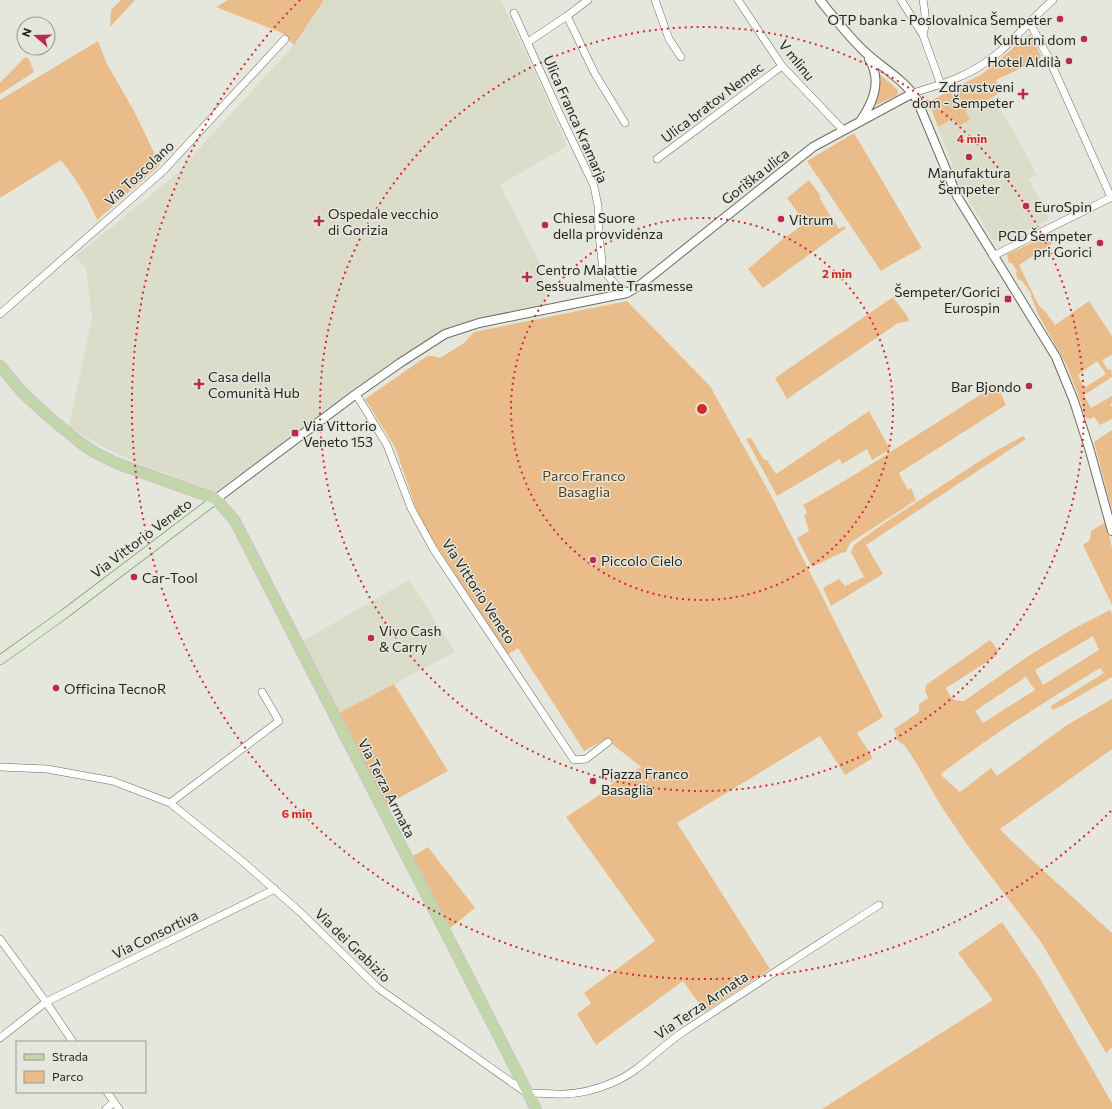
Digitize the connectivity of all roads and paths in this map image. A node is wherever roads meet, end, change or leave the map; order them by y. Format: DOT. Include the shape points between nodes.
graph roads {
  1 [pos="588,0"];
  2 [pos="655,0"];
  3 [pos="738,0"];
  4 [pos="820,0"];
  5 [pos="900,0"];
  6 [pos="923,0"];
  7 [pos="1053,0"];
  8 [pos="514,13"];
  9 [pos="567,16"];
  10 [pos="1030,23"];
  11 [pos="923,35"];
  12 [pos="284,39"];
  13 [pos="528,42"];
  14 [pos="865,52"];
  15 [pos="681,57"];
  16 [pos="782,66"];
  17 [pos="941,84"];
  18 [pos="913,94"];
  19 [pos="861,121"];
  20 [pos="625,123"];
  21 [pos="843,130"];
  22 [pos="657,159"];
  23 [pos="1112,197"];
  24 [pos="993,256"];
  25 [pos="625,293"];
  26 [pos="0,314"];
  27 [pos="0,366"];
  28 [pos="356,394"];
  29 [pos="216,499"];
  30 [pos="1112,531"];
  31 [pos="0,660"];
  32 [pos="262,692"];
  33 [pos="608,742"];
  34 [pos="0,767"];
  35 [pos="170,803"];
  36 [pos="275,889"];
  37 [pos="879,905"];
  38 [pos="0,939"];
  39 [pos="46,1002"];
  40 [pos="0,1038"];
  41 [pos="72,1041"];
  42 [pos="108,1093"];
  43 [pos="528,1094"];
  44 [pos="117,1106"];
  45 [pos="106,1109"];
  46 [pos="536,1109"];
  1 -- 9 [label="street"];
  2 -- 15 [label="street" via="669,38"];
  3 -- 16 [label="street, V mlinu"];
  4 -- 14 [label="street"];
  5 -- 11 [label="street"];
  6 -- 11 [label="street" via="926,28"];
  7 -- 10 [label="street"];
  8 -- 13 [label="street, Ulica Franca Kramarja"];
  9 -- 13 [label="street"];
  9 -- 20 [label="street" via="595,74"];
  10 -- 17 [label="street" via="980,67"];
  10 -- 23 [label="street"];
  11 -- 17 [label="street"];
  12 -- 26 [label="street, Via Toscolano" via="163,171"];
  13 -- 25 [label="street, Ulica Franca Kramarja" via="594,186 604,270"];
  14 -- 18 [label="street"];
  14 -- 19 [label="street" via="874,66 875,90"];
  16 -- 21 [label="street, V mlinu"];
  16 -- 22 [label="street, Ulica bratov Nemec"];
  17 -- 18 [label="street"];
  18 -- 19 [label="street, Goriška ulica"];
  18 -- 24 [label="street" via="957,196"];
  19 -- 21 [label="street, Goriška ulica"];
  21 -- 25 [label="street, Goriška ulica" via="813,147 639,286"];
  23 -- 24 [label="street"];
  24 -- 30 [label="street" via="1056,357 1074,401"];
  25 -- 28 [label="street, Via Vittorio Veneto" via="479,323 445,334"];
  27 -- 29 [label="main road" via="23,393 48,416 94,452 116,463"];
  28 -- 29 [label="street, Via Vittorio Veneto"];
  28 -- 33 [label="street, Via Vittorio Veneto" via="388,445 411,508 434,550 574,760 586,759"];
  29 -- 31 [label="main road, Via Vittorio Veneto"];
  29 -- 43 [label="main road, Via Terza Armata" via="235,521"];
  32 -- 35 [label="street" via="280,721"];
  34 -- 35 [label="street, Via dei Grabizio" via="47,769 113,781"];
  35 -- 36 [label="street, Via dei Grabizio"];
  36 -- 39 [label="street, Via Consortiva"];
  36 -- 43 [label="street, Via dei Grabizio" via="378,988"];
  37 -- 43 [label="street, Via Terza Armata" via="681,1033 624,1077 581,1092"];
  38 -- 39 [label="street"];
  39 -- 40 [label="street, Via Consortiva"];
  39 -- 41 [label="street"];
  42 -- 44 [label="street"];
  43 -- 46 [label="main road, Via Terza Armata"];
  44 -- 45 [label="street"];
}
